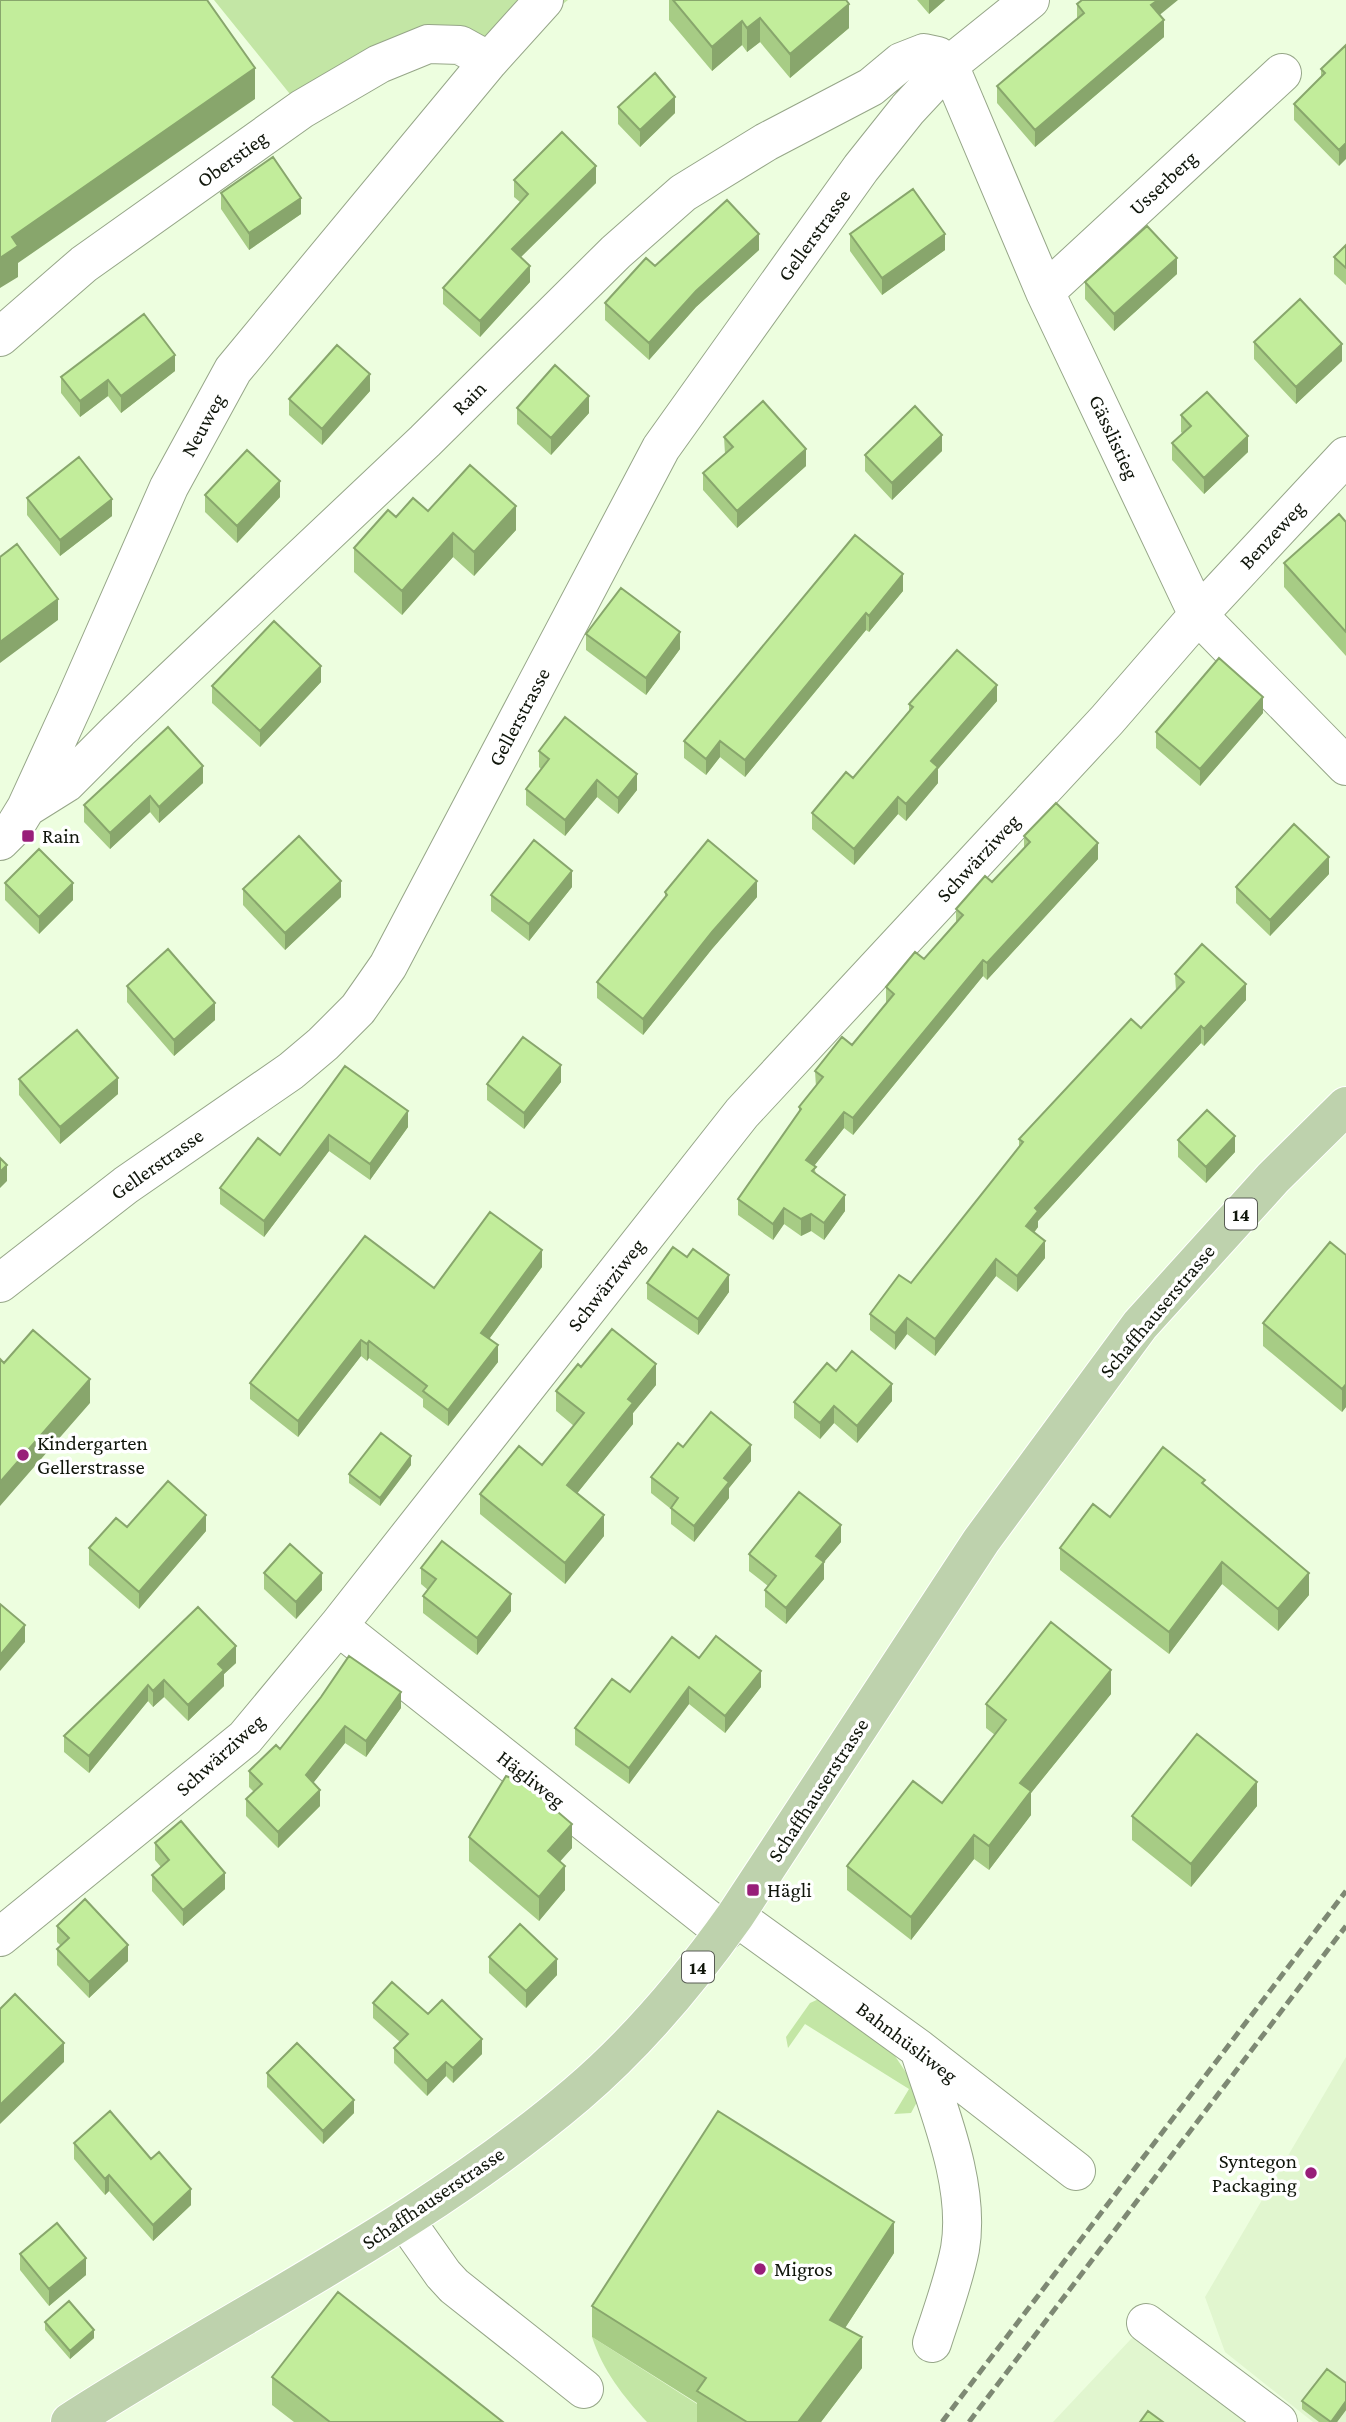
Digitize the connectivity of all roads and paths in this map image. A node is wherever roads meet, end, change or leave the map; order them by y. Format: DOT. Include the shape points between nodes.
graph roads {
  1 [pos="544,0"];
  2 [pos="1030,0"];
  3 [pos="489,61"];
  4 [pos="949,65"];
  5 [pos="1282,73"];
  6 [pos="1045,292"];
  7 [pos="0,337"];
  8 [pos="1346,456"];
  9 [pos="1198,615"];
  10 [pos="75,701"];
  11 [pos="118,730"];
  12 [pos="1346,766"];
  13 [pos="26,808"];
  14 [pos="0,841"];
  15 [pos="1346,1106"];
  16 [pos="0,1283"];
  17 [pos="338,1626"];
  18 [pos="730,1924"];
  19 [pos="0,1937"];
  20 [pos="919,2049"];
  21 [pos="1076,2171"];
  22 [pos="405,2220"];
  23 [pos="1146,2323"];
  24 [pos="932,2343"];
  25 [pos="584,2389"];
  26 [pos="70,2422"];
  27 [pos="1278,2422"];
  1 -- 3 [label="street, Neuweg"];
  2 -- 4 [label="street, Gellerstrasse"];
  3 -- 7 [label="street, Oberstieg" via="460,45 428,44 379,64 302,109 95,257"];
  3 -- 10 [label="street, Neuweg" via="233,370 169,487"];
  4 -- 6 [label="street, Gässlistieg"];
  4 -- 11 [label="street, Rain" via="924,53 901,62 871,87 766,142 683,193"];
  4 -- 16 [label="street, Gellerstrasse" via="861,168 661,448 388,966 358,1009 291,1071 126,1185"];
  5 -- 6 [label="street, Usserberg"];
  6 -- 9 [label="street, Gässlistieg"];
  8 -- 9 [label="street, Benzeweg"];
  9 -- 12 [label="street, Gässlistieg"];
  9 -- 17 [label="street, Schwärziweg" via="1107,720 742,1113"];
  10 -- 11 [label="street" via="93,720"];
  10 -- 13 [label="street, Neuweg"];
  11 -- 13 [label="street, Rain" via="66,783"];
  13 -- 14 [label="street, Neuweg"];
  15 -- 18 [label="main road, Schaffhauserstrasse / 14" via="1273,1178 1140,1325 981,1541"];
  17 -- 18 [label="street, Hägliweg"];
  17 -- 19 [label="street, Schwärziweg" via="245,1738"];
  18 -- 20 [label="street, Bahnhüsliweg"];
  18 -- 22 [label="main road, Schaffhauserstrasse / 14" via="649,2024 578,2093"];
  20 -- 21 [label="street, Bahnhüsliweg"];
  20 -- 24 [label="street" via="952,2157 961,2222 957,2259"];
  22 -- 25 [label="street" via="454,2286"];
  22 -- 26 [label="main road, Schaffhauserstrasse / 14"];
  23 -- 27 [label="street"];
}
